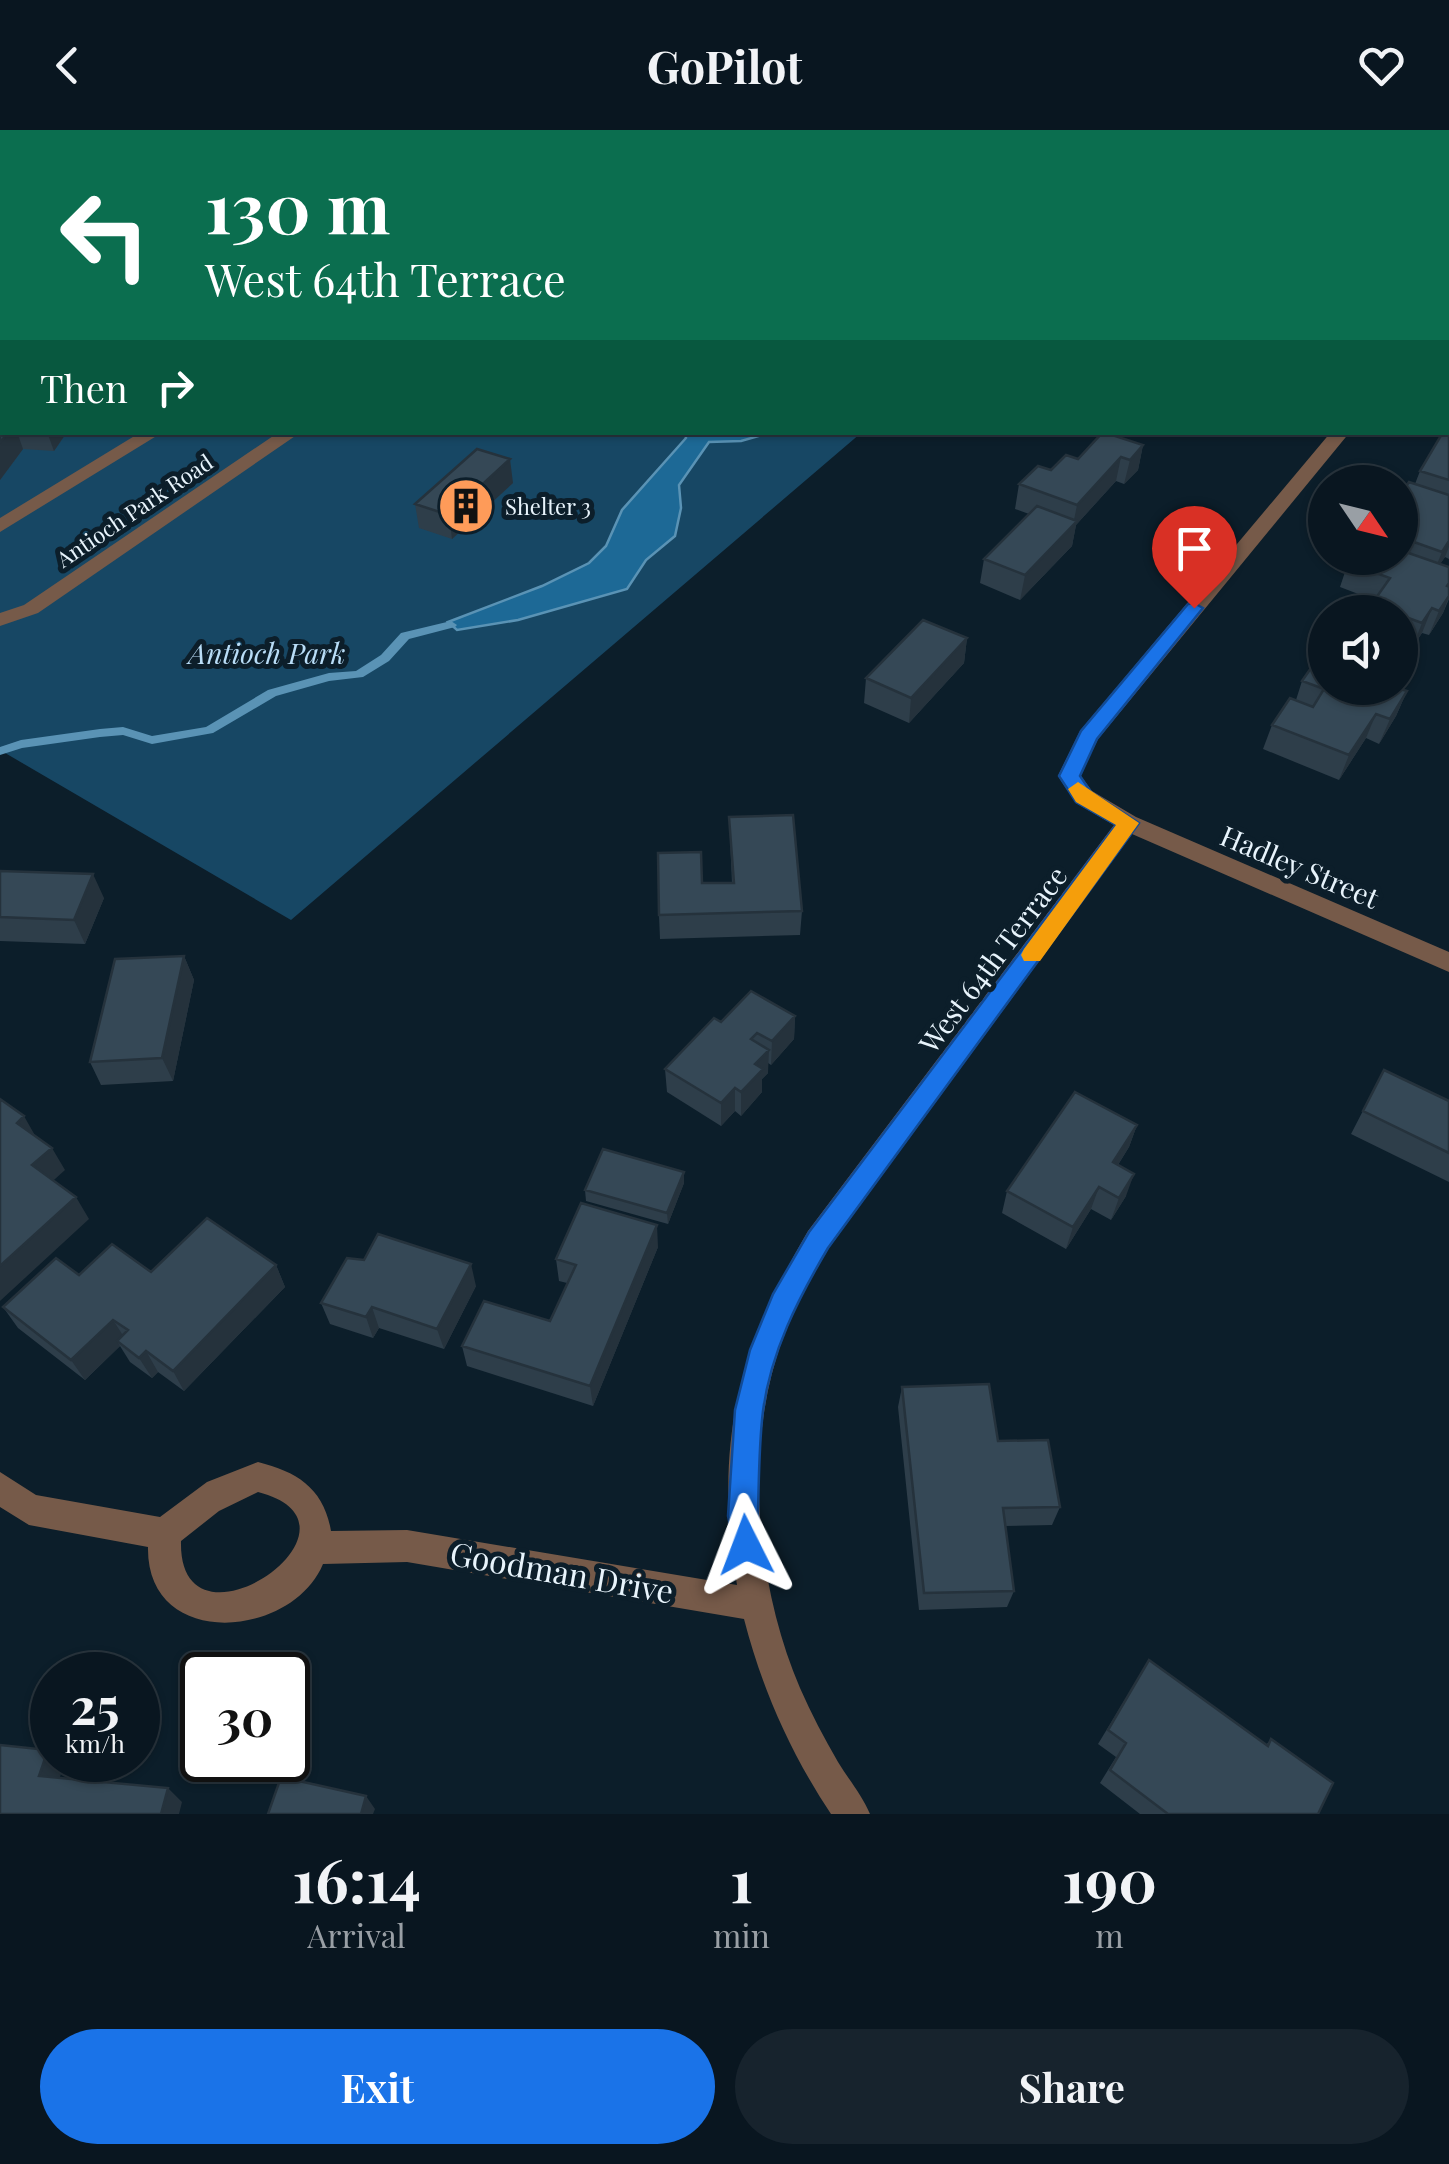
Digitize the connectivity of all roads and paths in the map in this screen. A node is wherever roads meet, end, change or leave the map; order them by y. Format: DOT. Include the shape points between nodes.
graph roads {
  1 [pos="149,435"];
  2 [pos="288,435"];
  3 [pos="1339,435"];
  4 [pos="0,526"];
  5 [pos="0,620"];
  6 [pos="1128,823"];
  7 [pos="1449,963"];
  8 [pos="0,1487"];
  9 [pos="165,1534"];
  10 [pos="316,1548"];
  11 [pos="754,1604"];
  12 [pos="852,1814"];
  1 -- 4 [label="street, Antioch Park Road"];
  2 -- 5 [label="street, Antioch Park Road" via="31,609"];
  3 -- 6 [label="street" via="1088,736 1069,776 1084,797"];
  6 -- 7 [label="street, Hadley Street"];
  6 -- 11 [label="street, West 64th Terrace" via="818,1240 787,1294 749,1410 743,1516"];
  8 -- 9 [label="street" via="29,1510"];
  9 -- 10 [label="street" via="200,1501 258,1477 284,1483 304,1498 316,1523"];
  9 -- 10 [label="street" via="166,1568 182,1594 207,1610 266,1598 290,1582"];
  10 -- 11 [label="street, Goodman Drive" via="407,1546"];
  11 -- 12 [label="street" via="781,1692 820,1770"];
}
